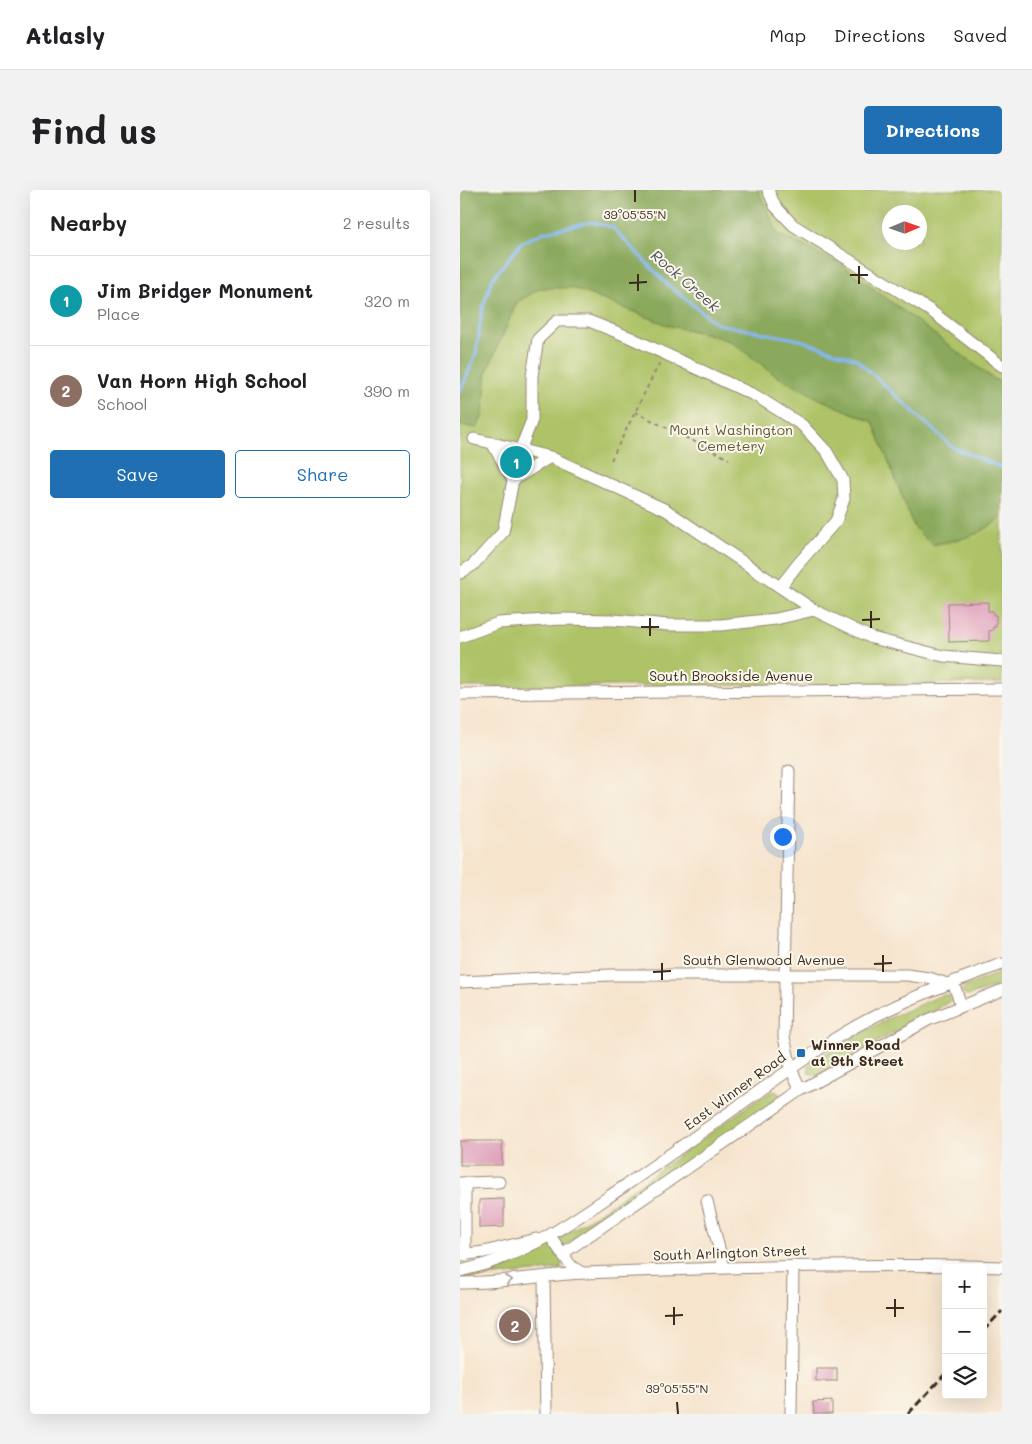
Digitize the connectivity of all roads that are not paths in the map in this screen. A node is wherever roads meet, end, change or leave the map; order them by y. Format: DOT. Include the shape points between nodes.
graph roads {
  1 [pos="768,190"];
  2 [pos="1002,366"];
  3 [pos="474,439"];
  4 [pos="492,443"];
  5 [pos="520,450"];
  6 [pos="550,457"];
  7 [pos="513,480"];
  8 [pos="460,573"];
  9 [pos="780,587"];
  10 [pos="814,610"];
  11 [pos="460,637"];
  12 [pos="1002,662"];
  13 [pos="1002,689"];
  14 [pos="460,694"];
  15 [pos="789,771"];
  16 [pos="1002,964"];
  17 [pos="784,975"];
  18 [pos="460,982"];
  19 [pos="950,983"];
  20 [pos="1002,990"];
  21 [pos="961,1005"];
  22 [pos="791,1069"];
  23 [pos="801,1090"];
  24 [pos="499,1182"];
  25 [pos="462,1183"];
  26 [pos="707,1201"];
  27 [pos="550,1236"];
  28 [pos="562,1254"];
  29 [pos="462,1255"];
  30 [pos="793,1266"];
  31 [pos="1002,1267"];
  32 [pos="724,1268"];
  33 [pos="460,1271"];
  34 [pos="582,1274"];
  35 [pos="544,1277"];
  36 [pos="460,1284"];
  37 [pos="546,1414"];
  38 [pos="791,1414"];
  1 -- 2 [label="street" via="775,206 793,225 932,311"];
  3 -- 4 [label="street"];
  4 -- 5 [label="street"];
  4 -- 7 [label="street"];
  5 -- 6 [label="street"];
  5 -- 9 [label="street" via="532,420 532,376 538,339 557,321 589,321 756,396 802,425 827,452 843,480 844,499 836,521"];
  6 -- 7 [label="street"];
  6 -- 9 [label="street" via="666,510"];
  7 -- 8 [label="street" via="503,532 473,565"];
  9 -- 10 [label="street"];
  10 -- 11 [label="street" via="776,620 721,625 668,626 562,619 498,623"];
  10 -- 12 [label="street" via="872,638 943,656"];
  13 -- 14 [label="street, South Brookside Avenue"];
  15 -- 17 [label="street"];
  16 -- 19 [label="street, East Winner Road"];
  17 -- 18 [label="street, South Glenwood Avenue" via="611,975"];
  17 -- 19 [label="street, South Glenwood Avenue" via="906,975"];
  17 -- 22 [label="street" via="784,1037"];
  19 -- 21 [label="street"];
  19 -- 22 [label="street, East Winner Road" via="863,1023"];
  20 -- 21 [label="street"];
  21 -- 23 [label="street"];
  22 -- 23 [label="street"];
  22 -- 27 [label="street, East Winner Road" via="685,1146"];
  23 -- 28 [label="street"];
  24 -- 25 [label="street"];
  25 -- 29 [label="street"];
  26 -- 32 [label="street"];
  27 -- 28 [label="street"];
  27 -- 29 [label="street, East Winner Road"];
  27 -- 33 [label="street, East Winner Road" via="523,1251"];
  28 -- 34 [label="street"];
  30 -- 31 [label="street, South Arlington Street" via="898,1264"];
  30 -- 32 [label="street, South Arlington Street"];
  30 -- 38 [label="street"];
  32 -- 34 [label="street, South Arlington Street"];
  34 -- 35 [label="street, South Arlington Street"];
  36 -- 35 [label="street, South Arlington Street, one-way"];
  35 -- 37 [label="street"];
}
